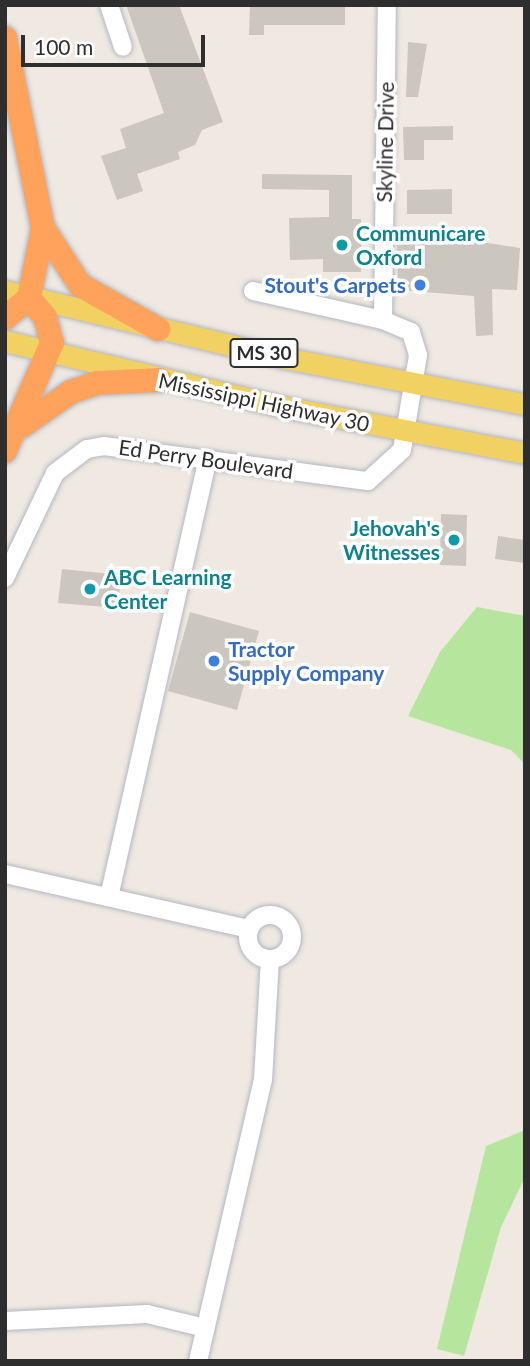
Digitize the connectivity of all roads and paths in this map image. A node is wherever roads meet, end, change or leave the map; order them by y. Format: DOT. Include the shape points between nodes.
graph roads {
  1 [pos="109,5"];
  2 [pos="387,5"];
  3 [pos="5,38"];
  4 [pos="123,47"];
  5 [pos="43,228"];
  6 [pos="253,291"];
  7 [pos="17,294"];
  8 [pos="5,318"];
  9 [pos="383,320"];
  10 [pos="158,329"];
  11 [pos="5,341"];
  12 [pos="50,354"];
  13 [pos="160,380"];
  14 [pos="416,384"];
  15 [pos="525,404"];
  16 [pos="407,431"];
  17 [pos="8,445"];
  18 [pos="525,453"];
  19 [pos="208,458"];
  20 [pos="5,578"];
  21 [pos="5,874"];
  22 [pos="109,898"];
  23 [pos="249,929"];
  24 [pos="270,959"];
  25 [pos="5,1321"];
  26 [pos="205,1328"];
  27 [pos="198,1361"];
  1 -- 4 [label="street"];
  2 -- 9 [label="street, Skyline Drive"];
  3 -- 5 [label="highway"];
  5 -- 7 [label="highway"];
  5 -- 10 [label="highway" via="80,285"];
  6 -- 9 [label="street"];
  7 -- 8 [label="highway"];
  7 -- 10 [label="main road, MS 30"];
  7 -- 12 [label="highway" via="51,330"];
  9 -- 14 [label="street" via="401,324 418,342"];
  10 -- 14 [label="main road, MS 30"];
  11 -- 12 [label="main road, Mississippi Highway 30 / MS 30"];
  12 -- 13 [label="main road, Mississippi Highway 30 / MS 30"];
  12 -- 17 [label="highway"];
  13 -- 16 [label="main road, Mississippi Highway 30 / MS 30"];
  13 -- 17 [label="highway" via="97,383 71,392 29,417"];
  14 -- 15 [label="main road, MS 30"];
  14 -- 16 [label="street, Ed Perry Boulevard"];
  16 -- 18 [label="main road, Mississippi Highway 30 / MS 30"];
  16 -- 19 [label="street, Ed Perry Boulevard" via="402,450 368,481"];
  19 -- 20 [label="street, Ed Perry Boulevard" via="104,446 67,460"];
  19 -- 22 [label="street"];
  21 -- 22 [label="street"];
  22 -- 23 [label="street"];
  23 -- 24 [label="street" via="252,950"];
  23 -- 24 [label="street" via="266,915 287,922 292,944"];
  24 -- 26 [label="street" via="263,1080"];
  25 -- 26 [label="street" via="147,1314"];
  26 -- 27 [label="street"];
}
